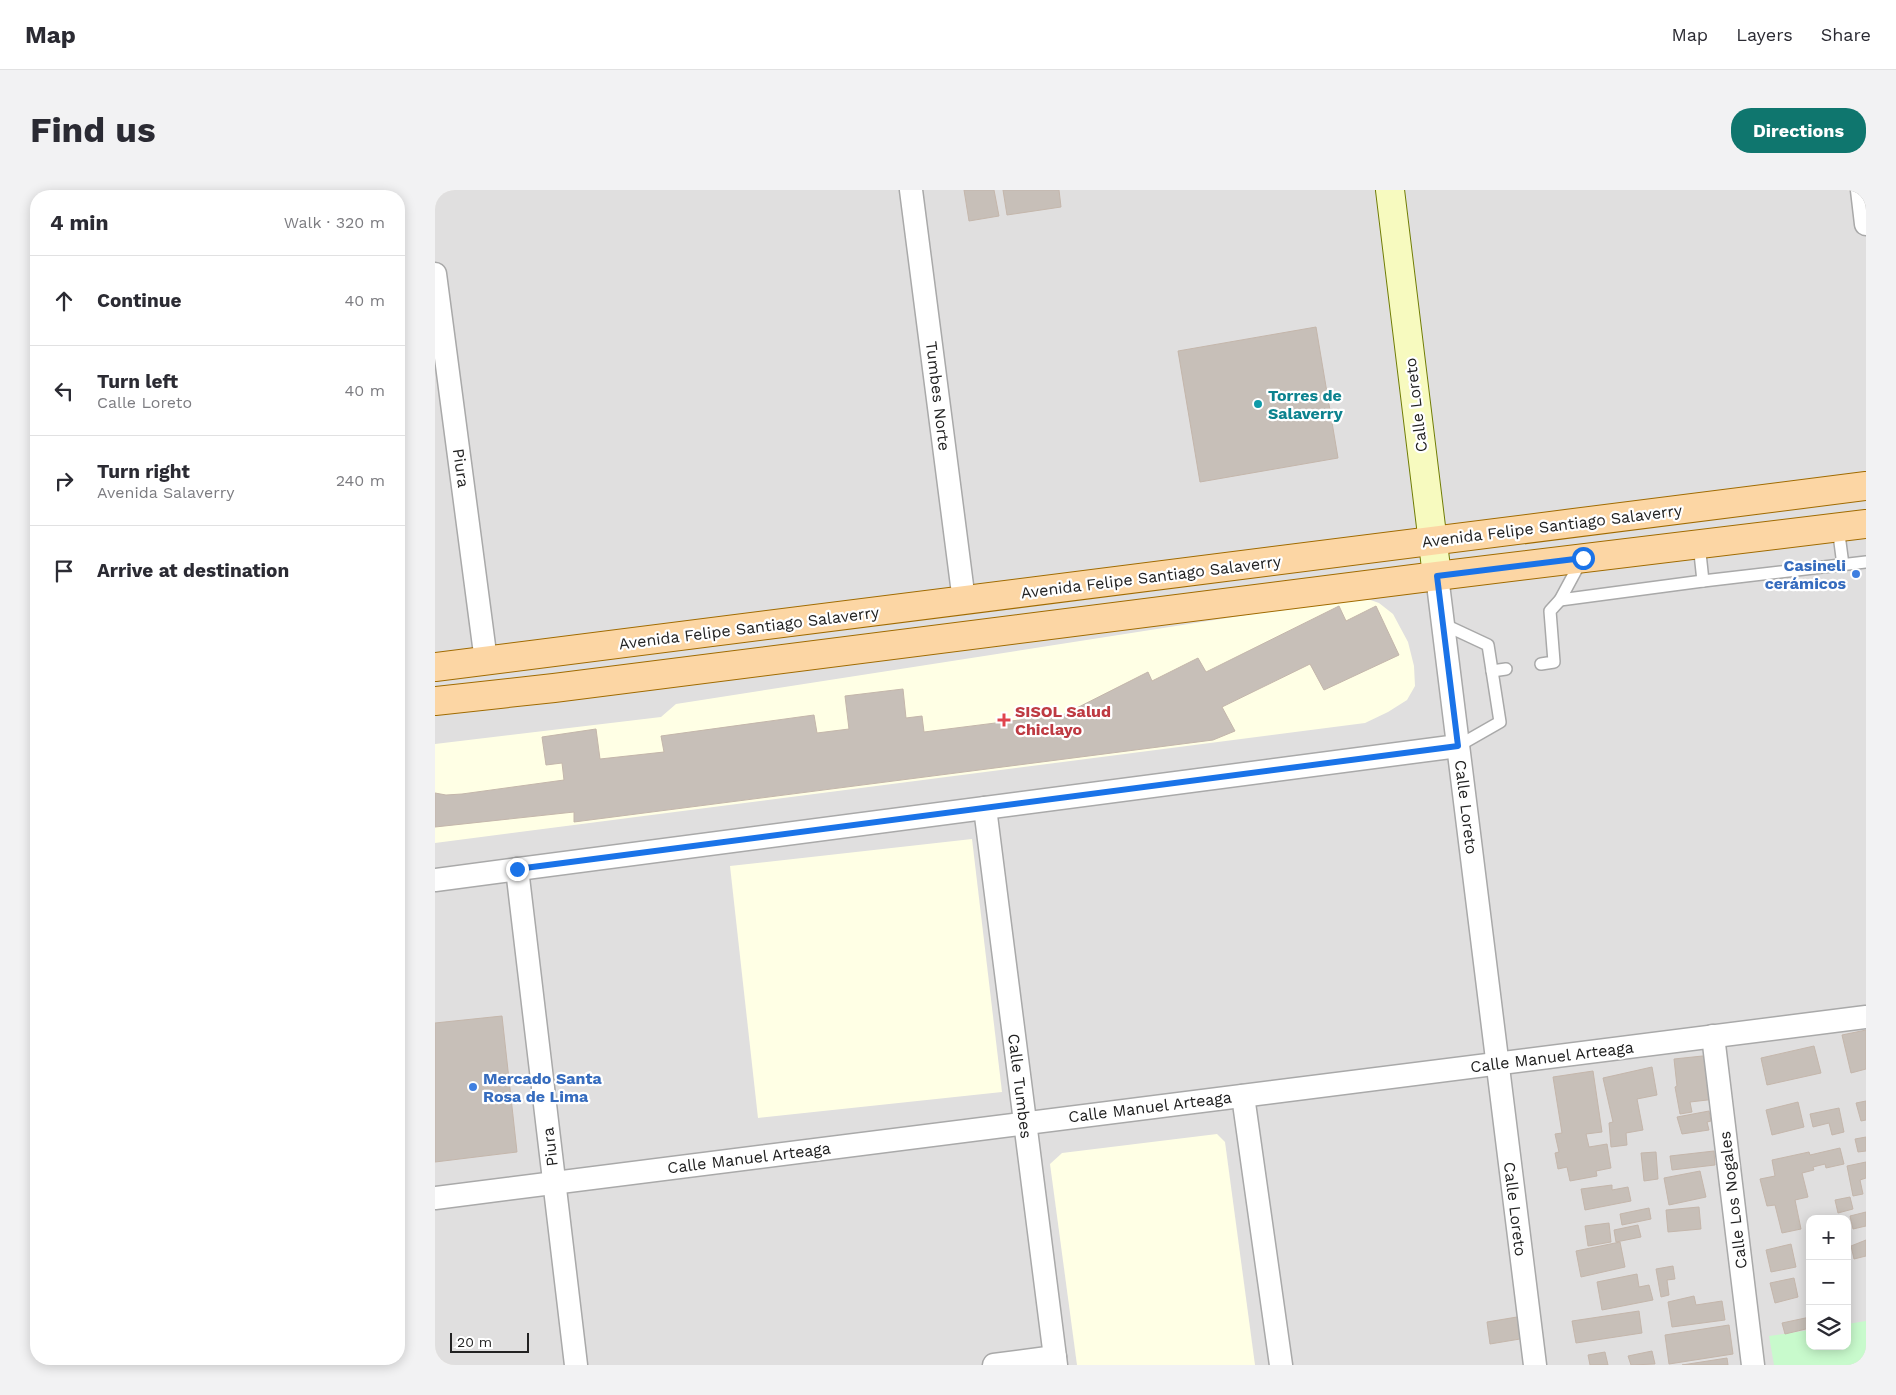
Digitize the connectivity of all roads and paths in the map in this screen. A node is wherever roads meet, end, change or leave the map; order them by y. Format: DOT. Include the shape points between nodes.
graph roads {
  1 [pos="911,190"];
  2 [pos="1390,190"];
  3 [pos="1862,190"];
  4 [pos="1866,224"];
  5 [pos="435,274"];
  6 [pos="1866,486"];
  7 [pos="1866,524"];
  8 [pos="1838,527"];
  9 [pos="1432,542"];
  10 [pos="1699,544"];
  11 [pos="1583,558"];
  12 [pos="1866,562"];
  13 [pos="1843,565"];
  14 [pos="1437,576"];
  15 [pos="1703,581"];
  16 [pos="1559,600"];
  17 [pos="965,601"];
  18 [pos="1443,624"];
  19 [pos="486,661"];
  20 [pos="1541,664"];
  21 [pos="435,667"];
  22 [pos="1506,669"];
  23 [pos="1492,672"];
  24 [pos="435,701"];
  25 [pos="1458,746"];
  26 [pos="985,808"];
  27 [pos="517,869"];
  28 [pos="435,880"];
  29 [pos="1866,1017"];
  30 [pos="1713,1036"];
  31 [pos="1497,1064"];
  32 [pos="1243,1096"];
  33 [pos="1025,1123"];
  34 [pos="554,1183"];
  35 [pos="435,1198"];
  36 [pos="1055,1361"];
  37 [pos="576,1365"];
  38 [pos="994,1365"];
  39 [pos="1281,1365"];
  40 [pos="1535,1365"];
  41 [pos="1753,1365"];
  1 -- 17 [label="street, Tumbes Norte"];
  2 -- 9 [label="street, Calle Loreto"];
  3 -- 4 [label="street"];
  5 -- 19 [label="street, Piura"];
  6 -- 9 [label="main road, Avenida Felipe Santiago Salaverry"];
  7 -- 8 [label="main road"];
  8 -- 10 [label="main road"];
  8 -- 13 [label="lane"];
  9 -- 14 [label="street, Calle Loreto"];
  9 -- 17 [label="main road, Avenida Felipe Santiago Salaverry"];
  10 -- 11 [label="main road"];
  10 -- 15 [label="lane"];
  11 -- 14 [label="main road"];
  11 -- 16 [label="lane"];
  12 -- 13 [label="lane"];
  13 -- 15 [label="lane"];
  14 -- 18 [label="street, Calle Loreto"];
  14 -- 24 [label="main road"];
  15 -- 16 [label="lane"];
  16 -- 20 [label="lane" via="1550,612 1554,662"];
  17 -- 19 [label="main road, Avenida Felipe Santiago Salaverry"];
  18 -- 23 [label="lane" via="1489,645"];
  18 -- 25 [label="street, Calle Loreto"];
  19 -- 21 [label="main road, Avenida Felipe Santiago Salaverry"];
  22 -- 23 [label="lane"];
  23 -- 25 [label="lane" via="1499,722"];
  25 -- 26 [label="street"];
  25 -- 31 [label="street, Calle Loreto"];
  26 -- 27 [label="street"];
  26 -- 33 [label="street, Calle Tumbes"];
  27 -- 28 [label="street"];
  27 -- 34 [label="street, Piura"];
  29 -- 30 [label="street, Calle Manuel Arteaga"];
  30 -- 31 [label="street, Calle Manuel Arteaga"];
  30 -- 41 [label="street, Calle Los Nogales"];
  31 -- 32 [label="street, Calle Manuel Arteaga"];
  31 -- 40 [label="street, Calle Loreto"];
  32 -- 33 [label="street, Calle Manuel Arteaga"];
  32 -- 39 [label="street"];
  33 -- 34 [label="street, Calle Manuel Arteaga"];
  33 -- 36 [label="street, Calle Tumbes"];
  34 -- 35 [label="street, Calle Manuel Arteaga"];
  34 -- 37 [label="street, Piura"];
  36 -- 38 [label="street"];
}
